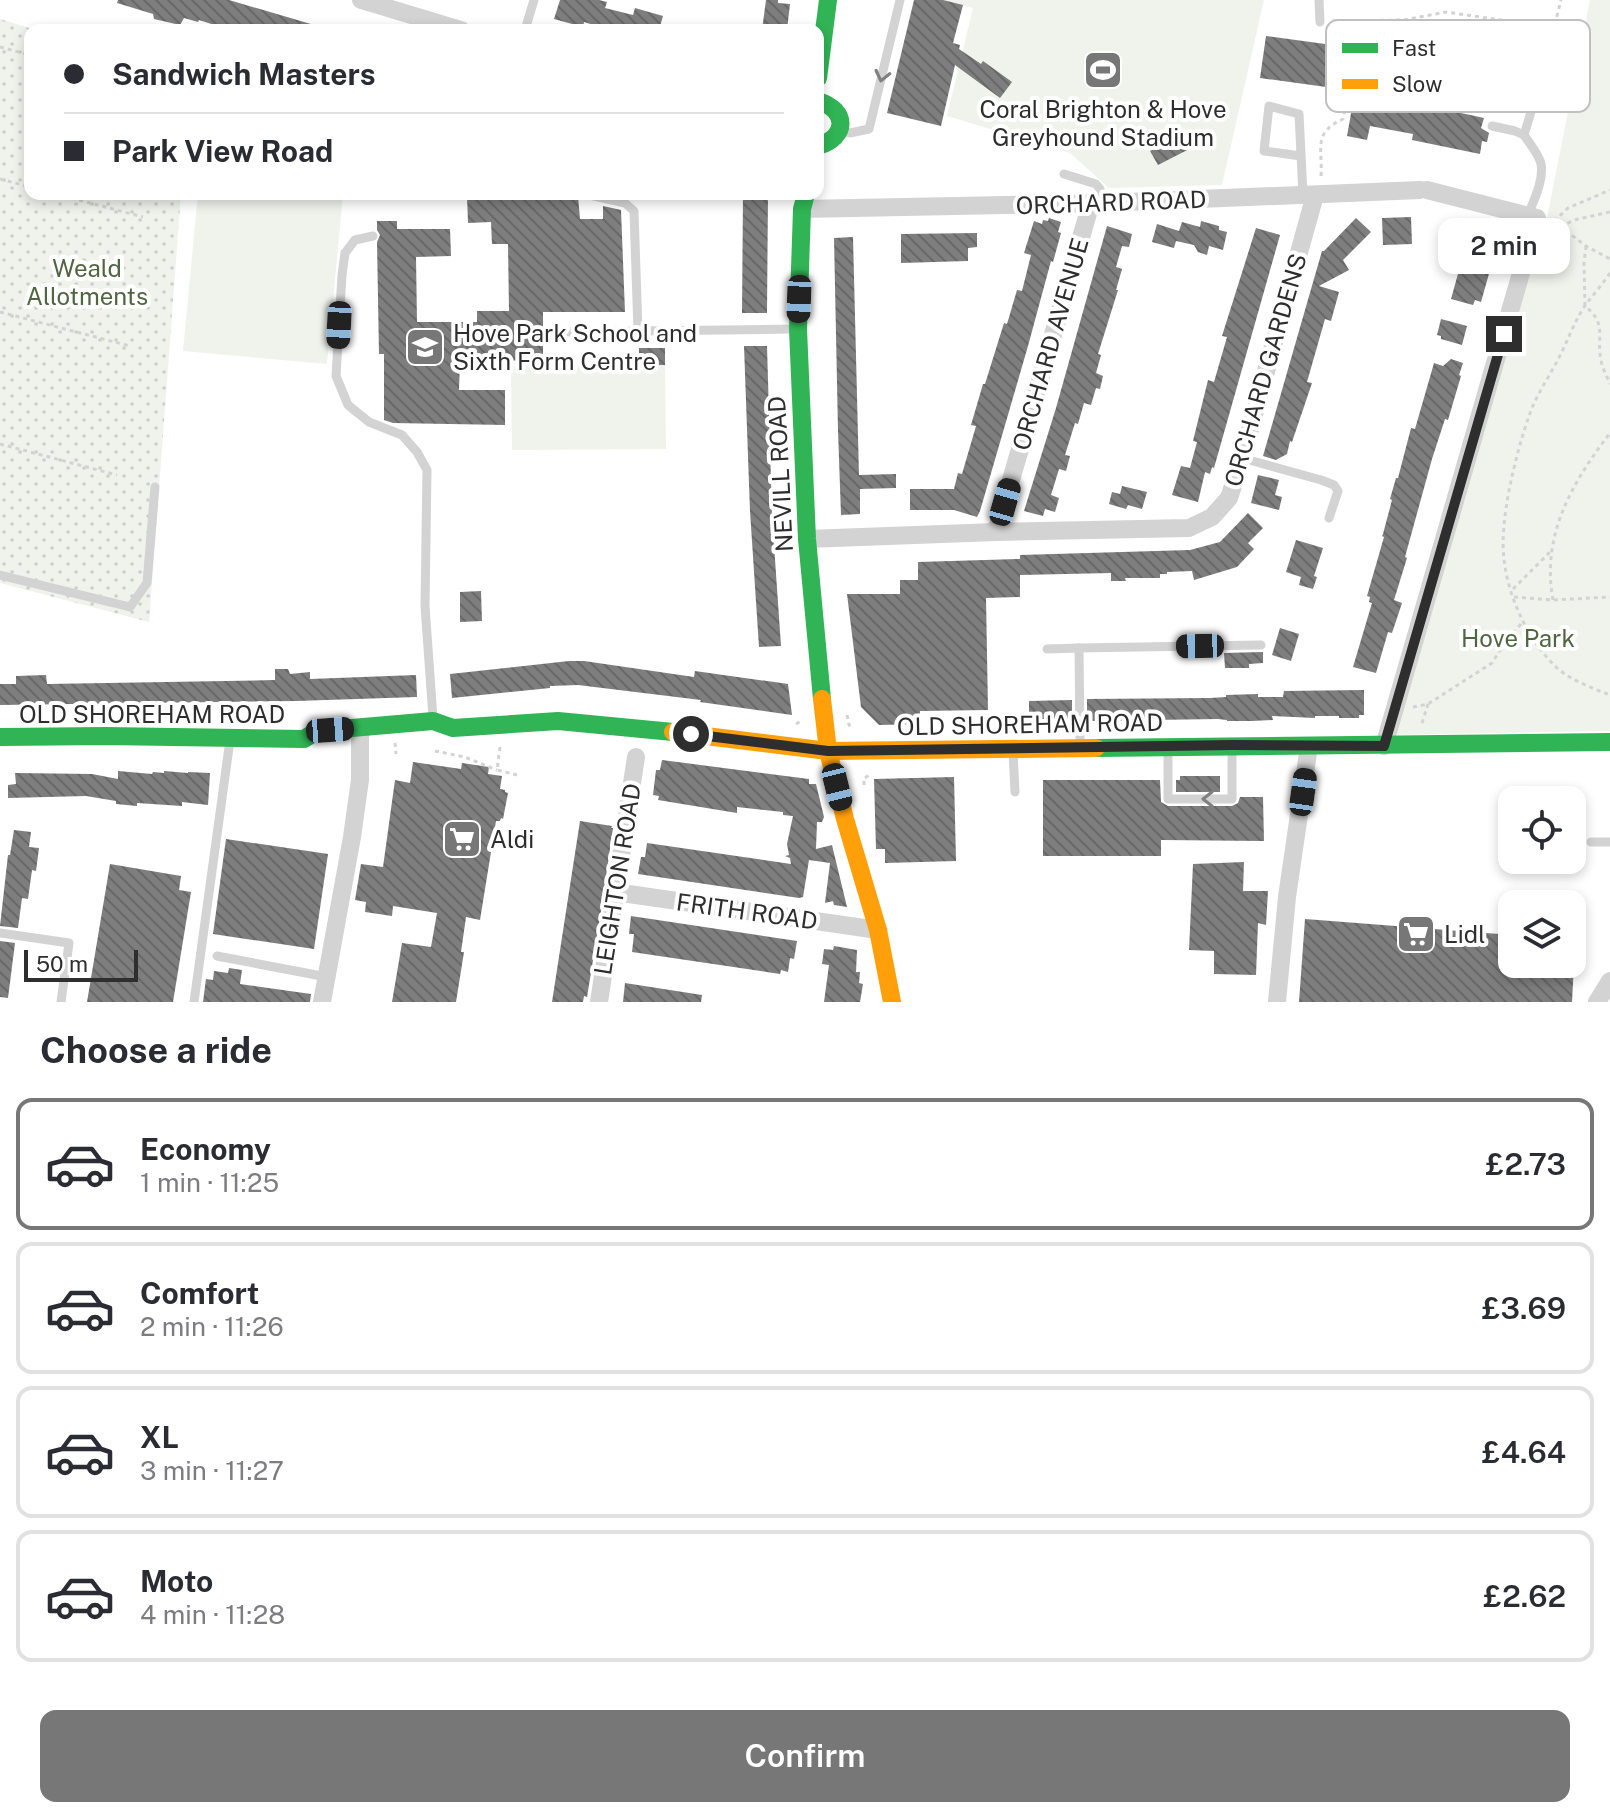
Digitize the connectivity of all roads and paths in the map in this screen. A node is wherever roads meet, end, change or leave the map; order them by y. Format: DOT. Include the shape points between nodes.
graph roads {
  1 [pos="361,0"];
  2 [pos="534,0"];
  3 [pos="828,0"];
  4 [pos="900,0"];
  5 [pos="1319,0"];
  6 [pos="1561,0"];
  7 [pos="1404,20"];
  8 [pos="1501,20"];
  9 [pos="1556,20"];
  10 [pos="1320,22"];
  11 [pos="1326,22"];
  12 [pos="441,24"];
  13 [pos="527,24"];
  14 [pos="824,31"];
  15 [pos="0,47"];
  16 [pos="24,53"];
  17 [pos="824,102"];
  18 [pos="1344,112"];
  19 [pos="1531,112"];
  20 [pos="1492,126"];
  21 [pos="840,131"];
  22 [pos="1524,135"];
  23 [pos="824,144"];
  24 [pos="1301,156"];
  25 [pos="1064,174"];
  26 [pos="0,179"];
  27 [pos="24,185"];
  28 [pos="1610,190"];
  29 [pos="1309,195"];
  30 [pos="79,200"];
  31 [pos="612,200"];
  32 [pos="804,201"];
  33 [pos="1096,203"];
  34 [pos="1610,212"];
  35 [pos="143,217"];
  36 [pos="1540,218"];
  37 [pos="1560,226"];
  38 [pos="373,236"];
  39 [pos="1586,246"];
  40 [pos="1610,259"];
  41 [pos="1610,273"];
  42 [pos="1585,306"];
  43 [pos="0,312"];
  44 [pos="798,329"];
  45 [pos="638,331"];
  46 [pos="561,332"];
  47 [pos="130,346"];
  48 [pos="1610,384"];
  49 [pos="1610,433"];
  50 [pos="0,444"];
  51 [pos="1242,458"];
  52 [pos="117,475"];
  53 [pos="155,487"];
  54 [pos="1329,518"];
  55 [pos="996,532"];
  56 [pos="807,539"];
  57 [pos="1550,552"];
  58 [pos="0,575"];
  59 [pos="1512,590"];
  60 [pos="1514,597"];
  61 [pos="1610,597"];
  62 [pos="1553,600"];
  63 [pos="1522,623"];
  64 [pos="1261,645"];
  65 [pos="1079,648"];
  66 [pos="1047,649"];
  67 [pos="1610,695"];
  68 [pos="1394,712"];
  69 [pos="803,720"];
  70 [pos="502,724"];
  71 [pos="796,724"];
  72 [pos="0,737"];
  73 [pos="435,737"];
  74 [pos="231,739"];
  75 [pos="354,741"];
  76 [pos="1610,742"];
  77 [pos="383,745"];
  78 [pos="1232,745"];
  79 [pos="1168,746"];
  80 [pos="1309,746"];
  81 [pos="1384,746"];
  82 [pos="1080,748"];
  83 [pos="1013,749"];
  84 [pos="828,751"];
  85 [pos="636,757"];
  86 [pos="497,770"];
  87 [pos="517,775"];
  88 [pos="870,775"];
  89 [pos="864,785"];
  90 [pos="1015,792"];
  91 [pos="1591,842"];
  92 [pos="1610,842"];
  93 [pos="615,892"];
  94 [pos="878,930"];
  95 [pos="0,933"];
  96 [pos="217,956"];
  97 [pos="327,977"];
  98 [pos="1610,981"];
  99 [pos="61,1002"];
  100 [pos="194,1002"];
  101 [pos="322,1002"];
  102 [pos="599,1002"];
  103 [pos="892,1002"];
  104 [pos="1277,1002"];
  105 [pos="1597,1002"];
  1 -- 12 [label="street"];
  2 -- 13 [label="lane"];
  3 -- 14 [label="main road"];
  4 -- 21 [label="lane, one-way" via="869,129"];
  5 -- 10 [label="lane"];
  6 -- 9 [label="path"];
  7 -- 8 [label="path" via="1446,12"];
  10 -- 11 [label="path"];
  15 -- 16 [label="path"];
  17 -- 21 [label="main road" via="838,113"];
  18 -- 29 [label="path" via="1322,138 1322,174"];
  19 -- 22 [label="lane"];
  20 -- 22 [label="lane"];
  21 -- 23 [label="main road"];
  22 -- 36 [label="lane" via="1541,163"];
  24 -- 24 [label="lane" via="1299,114 1269,106 1264,151"];
  24 -- 29 [label="lane"];
  25 -- 33 [label="lane" via="1096,184"];
  26 -- 27 [label="path"];
  28 -- 36 [label="path"];
  29 -- 33 [label="street, ORCHARD ROAD"];
  29 -- 36 [label="street, ORCHARD ROAD" via="1424,190"];
  29 -- 51 [label="street, ORCHARD GARDENS"];
  30 -- 35 [label="path"];
  31 -- 45 [label="lane" via="634,211"];
  32 -- 33 [label="street, ORCHARD ROAD"];
  32 -- 44 [label="main road, NEVILL ROAD"];
  33 -- 55 [label="street, ORCHARD AVENUE"];
  34 -- 37 [label="path"];
  36 -- 37 [label="path"];
  36 -- 68 [label="street"];
  37 -- 39 [label="path"];
  38 -- 73 [label="lane" via="355,240 345,253 336,376 348,405 369,422 402,435 427,470 425,606"];
  39 -- 40 [label="path"];
  39 -- 42 [label="path"];
  41 -- 42 [label="path"];
  42 -- 48 [label="path" via="1601,329 1600,358"];
  42 -- 59 [label="path" via="1529,415 1515,465 1504,536"];
  43 -- 47 [label="path"];
  44 -- 45 [label="lane"];
  44 -- 56 [label="main road, NEVILL ROAD"];
  45 -- 46 [label="lane"];
  49 -- 57 [label="path" via="1564,504"];
  50 -- 52 [label="path"];
  51 -- 54 [label="lane" via="1334,485 1338,491"];
  51 -- 55 [label="street, ORCHARD GARDENS" via="1229,498 1212,517 1189,528"];
  53 -- 58 [label="lane" via="147,583 130,607"];
  55 -- 56 [label="street, ORCHARD GARDENS"];
  56 -- 84 [label="main road, NEVILL ROAD"];
  57 -- 59 [label="path"];
  57 -- 62 [label="path"];
  59 -- 60 [label="path"];
  60 -- 62 [label="path"];
  60 -- 63 [label="path"];
  61 -- 62 [label="path"];
  63 -- 67 [label="path" via="1556,667"];
  63 -- 68 [label="path" via="1492,663 1428,704"];
  64 -- 65 [label="lane"];
  65 -- 66 [label="lane"];
  65 -- 82 [label="lane"];
  68 -- 81 [label="street"];
  69 -- 71 [label="path"];
  70 -- 73 [label="main road, OLD SHOREHAM ROAD" via="453,728"];
  70 -- 84 [label="main road, OLD SHOREHAM ROAD" via="558,721"];
  70 -- 86 [label="path"];
  72 -- 74 [label="main road, OLD SHOREHAM ROAD"];
  73 -- 75 [label="main road, OLD SHOREHAM ROAD"];
  73 -- 86 [label="path"];
  74 -- 75 [label="main road, OLD SHOREHAM ROAD" via="311,744 317,731"];
  74 -- 100 [label="lane"];
  75 -- 77 [label="main road, OLD SHOREHAM ROAD"];
  75 -- 97 [label="street" via="360,780"];
  76 -- 81 [label="main road, OLD SHOREHAM ROAD"];
  78 -- 79 [label="main road, OLD SHOREHAM ROAD"];
  78 -- 79 [label="lane, one-way" via="1232,799 1168,799"];
  78 -- 80 [label="main road, OLD SHOREHAM ROAD"];
  79 -- 82 [label="main road, OLD SHOREHAM ROAD"];
  80 -- 81 [label="main road, OLD SHOREHAM ROAD"];
  80 -- 104 [label="street"];
  82 -- 83 [label="main road, OLD SHOREHAM ROAD"];
  83 -- 84 [label="main road, OLD SHOREHAM ROAD"];
  83 -- 90 [label="lane"];
  84 -- 94 [label="main road, NEVILL ROAD"];
  85 -- 93 [label="street, LEIGHTON ROAD"];
  86 -- 87 [label="path"];
  88 -- 89 [label="path"];
  91 -- 92 [label="lane"];
  93 -- 94 [label="street, FRITH ROAD"];
  93 -- 102 [label="street, LEIGHTON ROAD"];
  94 -- 103 [label="main road, NEVILL ROAD"];
  95 -- 99 [label="lane" via="69,943"];
  96 -- 97 [label="lane"];
  97 -- 101 [label="street"];
  98 -- 105 [label="street"];
}
